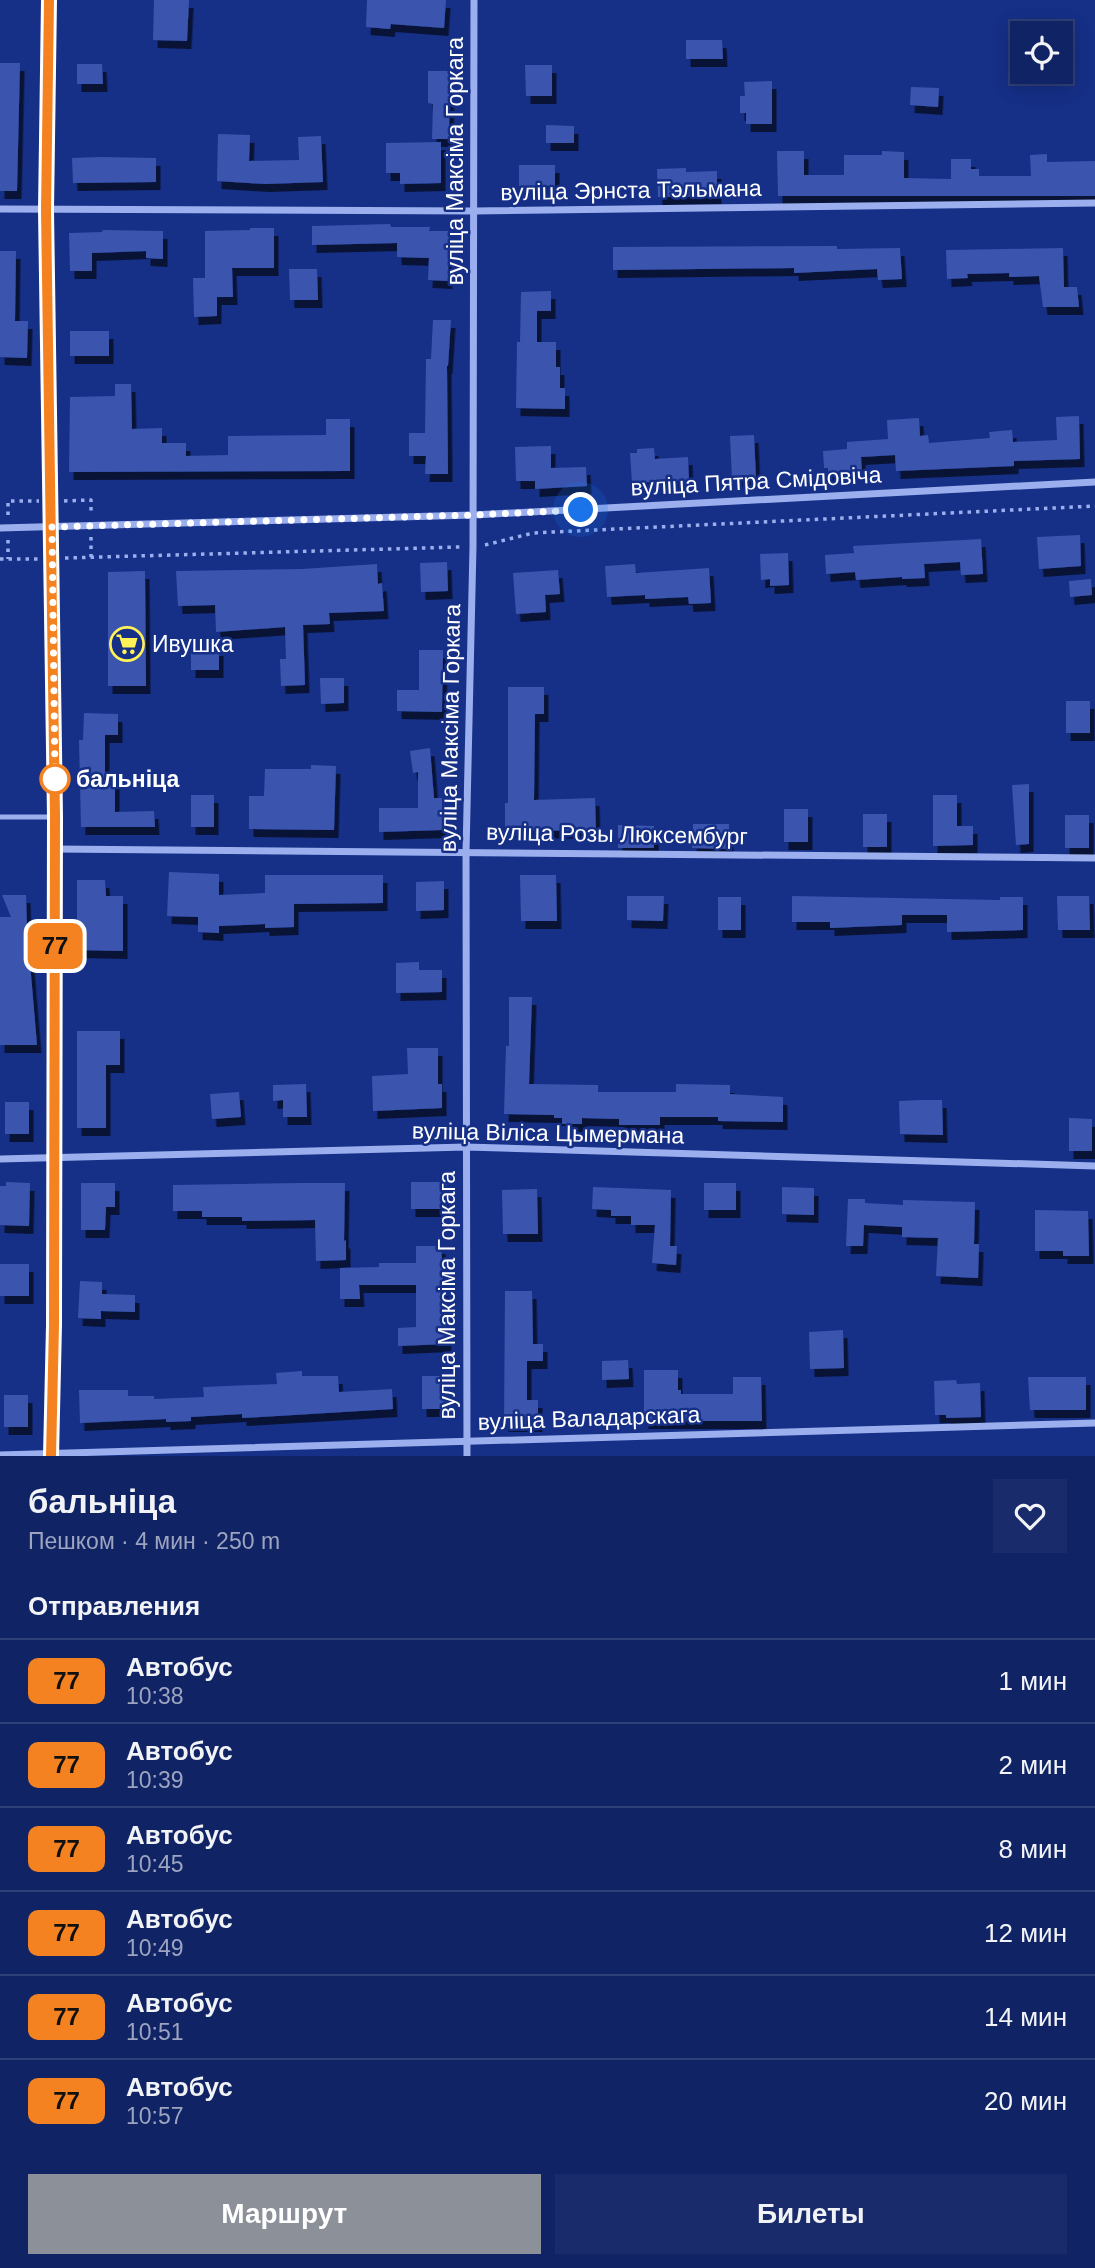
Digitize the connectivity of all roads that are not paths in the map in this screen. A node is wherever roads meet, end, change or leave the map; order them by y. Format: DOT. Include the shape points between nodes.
graph roads {
  1 [pos="49,0"];
  2 [pos="474,0"];
  3 [pos="1095,203"];
  4 [pos="0,209"];
  5 [pos="46,210"];
  6 [pos="475,211"];
  7 [pos="1095,482"];
  8 [pos="473,515"];
  9 [pos="52,527"];
  10 [pos="0,528"];
  11 [pos="0,817"];
  12 [pos="55,817"];
  13 [pos="55,849"];
  14 [pos="466,852"];
  15 [pos="1095,858"];
  16 [pos="466,1147"];
  17 [pos="55,1158"];
  18 [pos="0,1159"];
  19 [pos="1095,1166"];
  20 [pos="1095,1423"];
  21 [pos="467,1441"];
  22 [pos="0,1455"];
  23 [pos="51,1455"];
  24 [pos="467,1456"];
  1 -- 5 [label="street"];
  2 -- 6 [label="street, вуліца Максіма Горкага"];
  3 -- 6 [label="street, вуліца Эрнста Тэльмана"];
  4 -- 5 [label="street, вуліца Эрнста Тэльмана"];
  5 -- 6 [label="street, вуліца Эрнста Тэльмана"];
  5 -- 9 [label="street"];
  6 -- 8 [label="street, вуліца Максіма Горкага"];
  7 -- 8 [label="street, вуліца Пятра Смідовіча"];
  8 -- 9 [label="street, вуліца Пятра Смідовіча"];
  8 -- 14 [label="street, вуліца Максіма Горкага"];
  9 -- 10 [label="street, вуліца Пятра Смідовіча"];
  9 -- 12 [label="street"];
  11 -- 12 [label="lane"];
  12 -- 13 [label="street"];
  13 -- 14 [label="street, вуліца Розы Люксембург"];
  13 -- 17 [label="street"];
  14 -- 15 [label="street, вуліца Розы Люксембург"];
  14 -- 16 [label="street, вуліца Максіма Горкага"];
  16 -- 17 [label="street, вуліца Віліса Цымермана"];
  16 -- 19 [label="street, вуліца Віліса Цымермана"];
  16 -- 21 [label="street, вуліца Максіма Горкага"];
  17 -- 18 [label="street, вуліца Віліса Цымермана"];
  17 -- 23 [label="street"];
  20 -- 21 [label="street, вуліца Валадарскага"];
  21 -- 23 [label="street, вуліца Валадарскага"];
  21 -- 24 [label="street, вуліца Максіма Горкага"];
  22 -- 23 [label="street, вуліца Валадарскага"];
}
